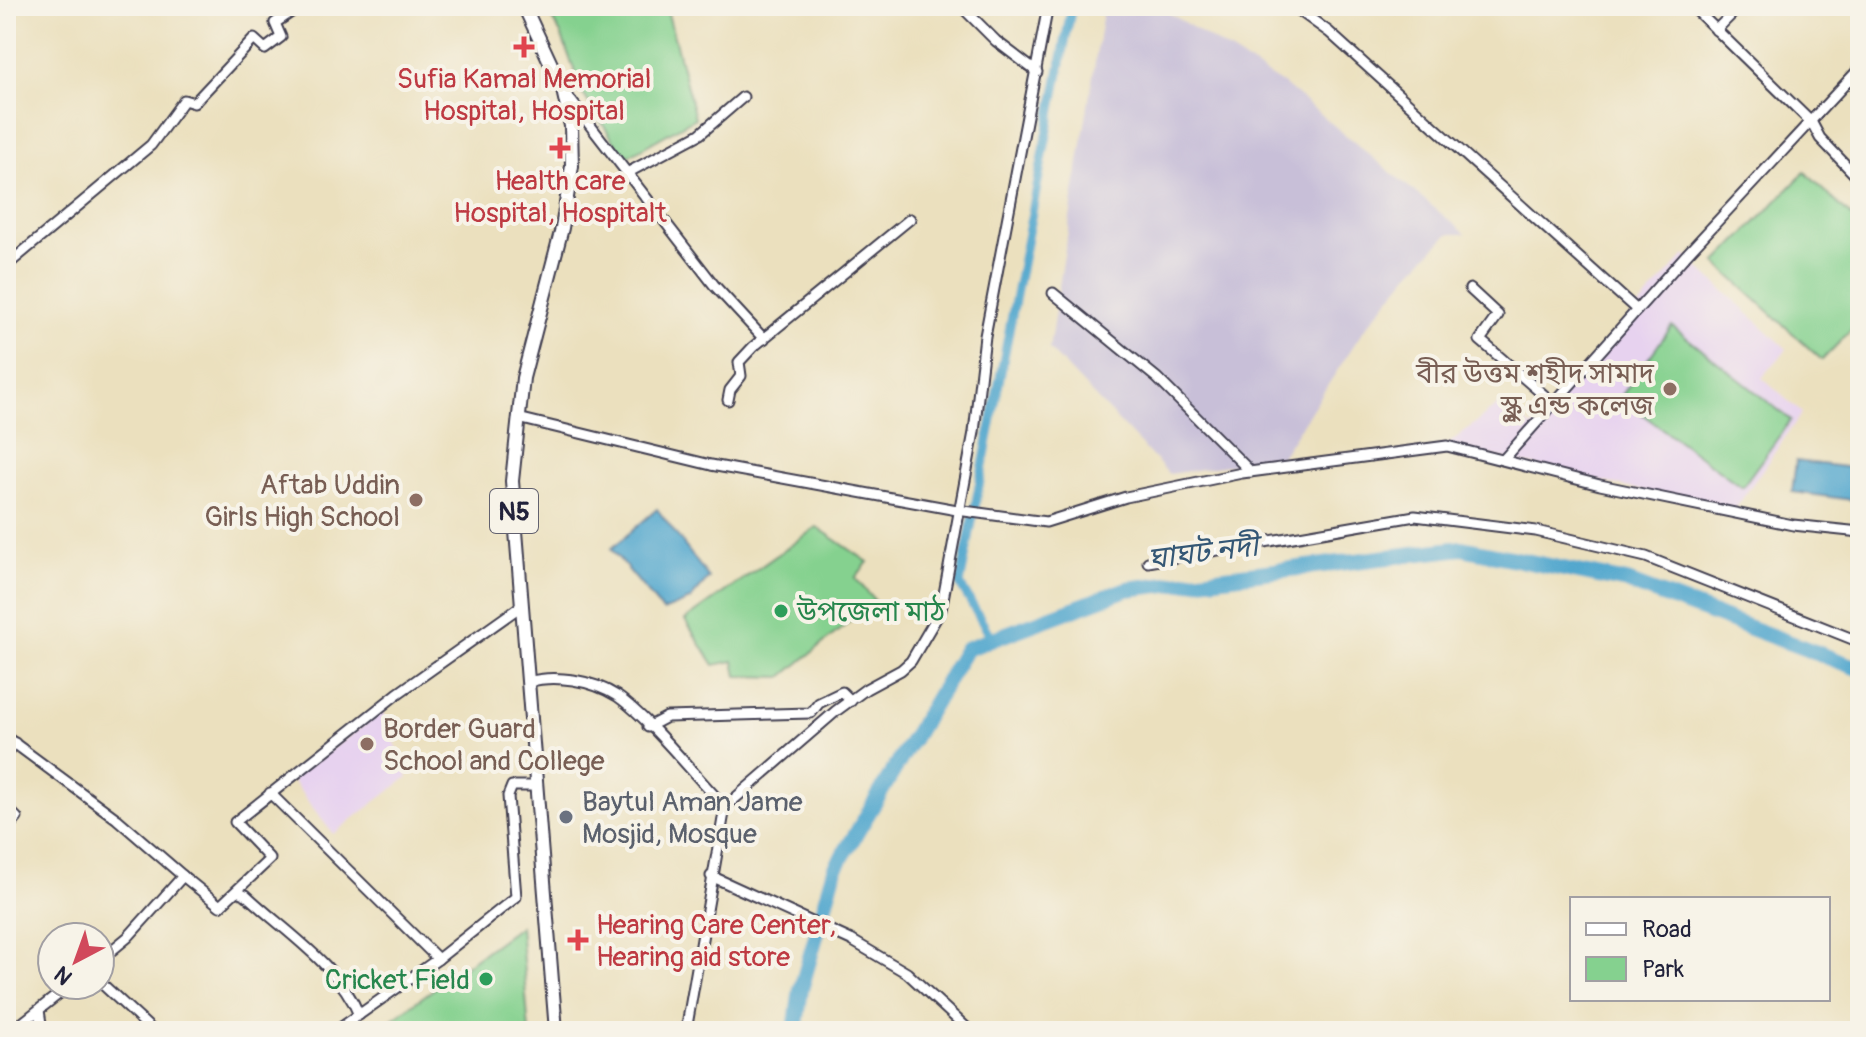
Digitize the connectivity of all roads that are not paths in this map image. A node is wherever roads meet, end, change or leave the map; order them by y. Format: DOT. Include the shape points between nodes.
graph roads {
  1 [pos="300,6"];
  2 [pos="524,6"];
  3 [pos="961,6"];
  4 [pos="1048,6"];
  5 [pos="1293,6"];
  6 [pos="1692,6"];
  7 [pos="1740,6"];
  8 [pos="1716,30"];
  9 [pos="1860,68"];
  10 [pos="1037,72"];
  11 [pos="563,90"];
  12 [pos="743,97"];
  13 [pos="1812,123"];
  14 [pos="627,173"];
  15 [pos="1860,180"];
  16 [pos="910,219"];
  17 [pos="6,266"];
  18 [pos="1470,289"];
  19 [pos="1053,293"];
  20 [pos="1637,310"];
  21 [pos="764,339"];
  22 [pos="728,400"];
  23 [pos="1553,403"];
  24 [pos="518,418"];
  25 [pos="1504,459"];
  26 [pos="1251,472"];
  27 [pos="960,510"];
  28 [pos="1860,532"];
  29 [pos="1148,562"];
  30 [pos="521,606"];
  31 [pos="1860,642"];
  32 [pos="528,682"];
  33 [pos="851,701"];
  34 [pos="648,727"];
  35 [pos="6,737"];
  36 [pos="15,743"];
  37 [pos="6,754"];
  38 [pos="536,786"];
  39 [pos="270,793"];
  40 [pos="6,807"];
  41 [pos="725,807"];
  42 [pos="6,829"];
  43 [pos="183,876"];
  44 [pos="711,876"];
  45 [pos="237,891"];
  46 [pos="116,947"];
  47 [pos="438,959"];
  48 [pos="116,997"];
  49 [pos="50,1001"];
  50 [pos="39,1010"];
  51 [pos="359,1015"];
  52 [pos="6,1018"];
  53 [pos="15,1029"];
  54 [pos="42,1031"];
  55 [pos="153,1031"];
  56 [pos="336,1031"];
  57 [pos="556,1031"];
  58 [pos="686,1031"];
  59 [pos="970,1031"];
  1 -- 17 [label="street" via="275,23 281,37 265,49 254,39 194,103 184,100 151,145"];
  2 -- 11 [label="highway, N5"];
  3 -- 10 [label="street"];
  4 -- 10 [label="street"];
  5 -- 20 [label="street" via="1329,32"];
  6 -- 8 [label="street"];
  7 -- 8 [label="street"];
  8 -- 13 [label="street"];
  9 -- 13 [label="street"];
  10 -- 27 [label="street" via="985,336"];
  11 -- 14 [label="street"];
  11 -- 24 [label="highway, N5" via="572,166"];
  12 -- 14 [label="street" via="700,134"];
  13 -- 15 [label="street"];
  13 -- 20 [label="street"];
  14 -- 21 [label="street" via="714,285"];
  16 -- 21 [label="street"];
  18 -- 23 [label="street" via="1498,315 1480,340"];
  19 -- 26 [label="street" via="1157,378"];
  20 -- 23 [label="street"];
  21 -- 22 [label="street" via="739,362 741,376"];
  23 -- 25 [label="street"];
  24 -- 27 [label="street" via="711,465"];
  24 -- 30 [label="highway, N5" via="512,481"];
  25 -- 26 [label="street" via="1447,446"];
  25 -- 28 [label="street" via="1763,519"];
  26 -- 27 [label="street" via="1126,497 1046,522"];
  27 -- 33 [label="street" via="941,610 911,661"];
  29 -- 31 [label="street" via="1415,516 1536,531 1646,557"];
  30 -- 32 [label="highway, N5"];
  30 -- 39 [label="street"];
  32 -- 34 [label="street" via="548,676 586,683 616,695"];
  32 -- 38 [label="highway, N5"];
  33 -- 34 [label="street" via="842,692 811,713 667,717"];
  33 -- 41 [label="street"];
  34 -- 41 [label="street"];
  35 -- 36 [label="street"];
  36 -- 37 [label="street"];
  36 -- 43 [label="street"];
  38 -- 47 [label="street" via="512,786 508,796 516,897"];
  38 -- 57 [label="highway, N5"];
  39 -- 45 [label="street" via="235,822 270,859"];
  39 -- 47 [label="street"];
  40 -- 42 [label="street" via="17,818"];
  41 -- 44 [label="street"];
  43 -- 45 [label="street" via="220,906"];
  43 -- 46 [label="street"];
  44 -- 58 [label="street"];
  44 -- 59 [label="street" via="851,940 907,973"];
  45 -- 51 [label="street" via="335,976"];
  47 -- 51 [label="street"];
  48 -- 55 [label="street"];
  49 -- 50 [label="street"];
  50 -- 53 [label="street"];
  50 -- 54 [label="street"];
  51 -- 56 [label="street"];
  52 -- 53 [label="street"];
}
